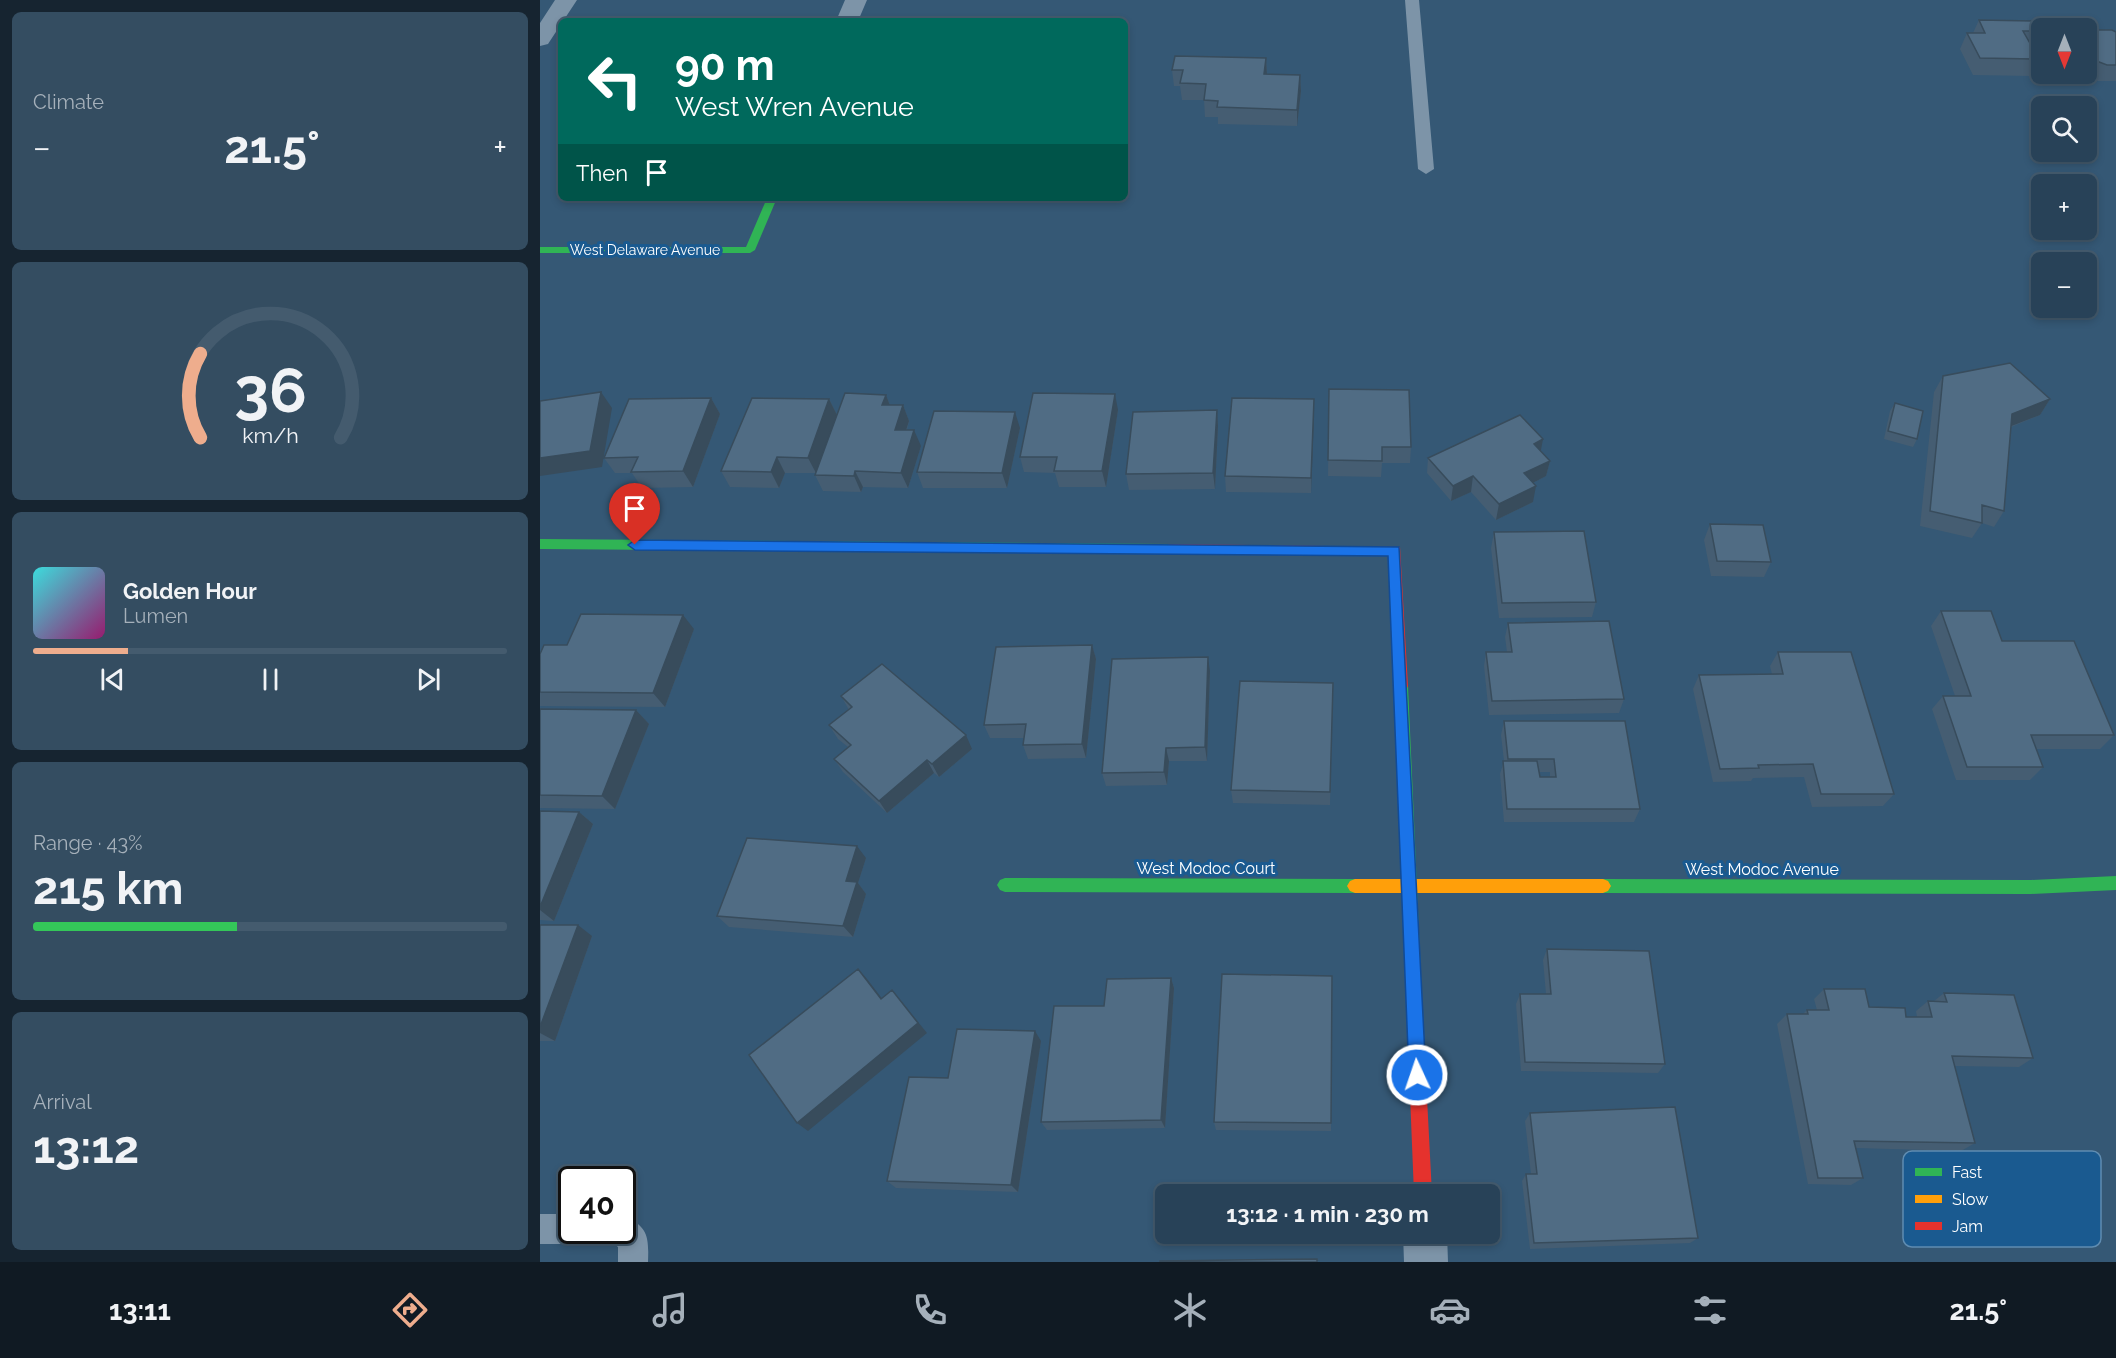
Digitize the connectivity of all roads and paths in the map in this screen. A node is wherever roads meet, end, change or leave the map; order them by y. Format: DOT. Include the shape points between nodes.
graph roads {
  1 [pos="856,0"];
  2 [pos="1412,0"];
  3 [pos="555,7"];
  4 [pos="848,18"];
  5 [pos="540,39"];
  6 [pos="1426,169"];
  7 [pos="771,201"];
  8 [pos="540,250"];
  9 [pos="540,544"];
  10 [pos="2116,883"];
  11 [pos="1005,885"];
  12 [pos="1408,885"];
  13 [pos="1423,1184"];
  14 [pos="540,1229"];
  15 [pos="558,1229"];
  16 [pos="634,1244"];
  17 [pos="1425,1244"];
  18 [pos="633,1262"];
  19 [pos="1426,1262"];
  1 -- 4 [label="street"];
  2 -- 6 [label="lane"];
  3 -- 5 [label="street"];
  7 -- 8 [label="street, West Delaware Avenue" via="750,250"];
  9 -- 12 [label="street" via="1395,550"];
  10 -- 12 [label="street, West Modoc Avenue" via="2031,887"];
  11 -- 12 [label="street, West Modoc Court"];
  12 -- 13 [label="street"];
  14 -- 15 [label="lane"];
  16 -- 18 [label="lane"];
  17 -- 19 [label="street"];
}
